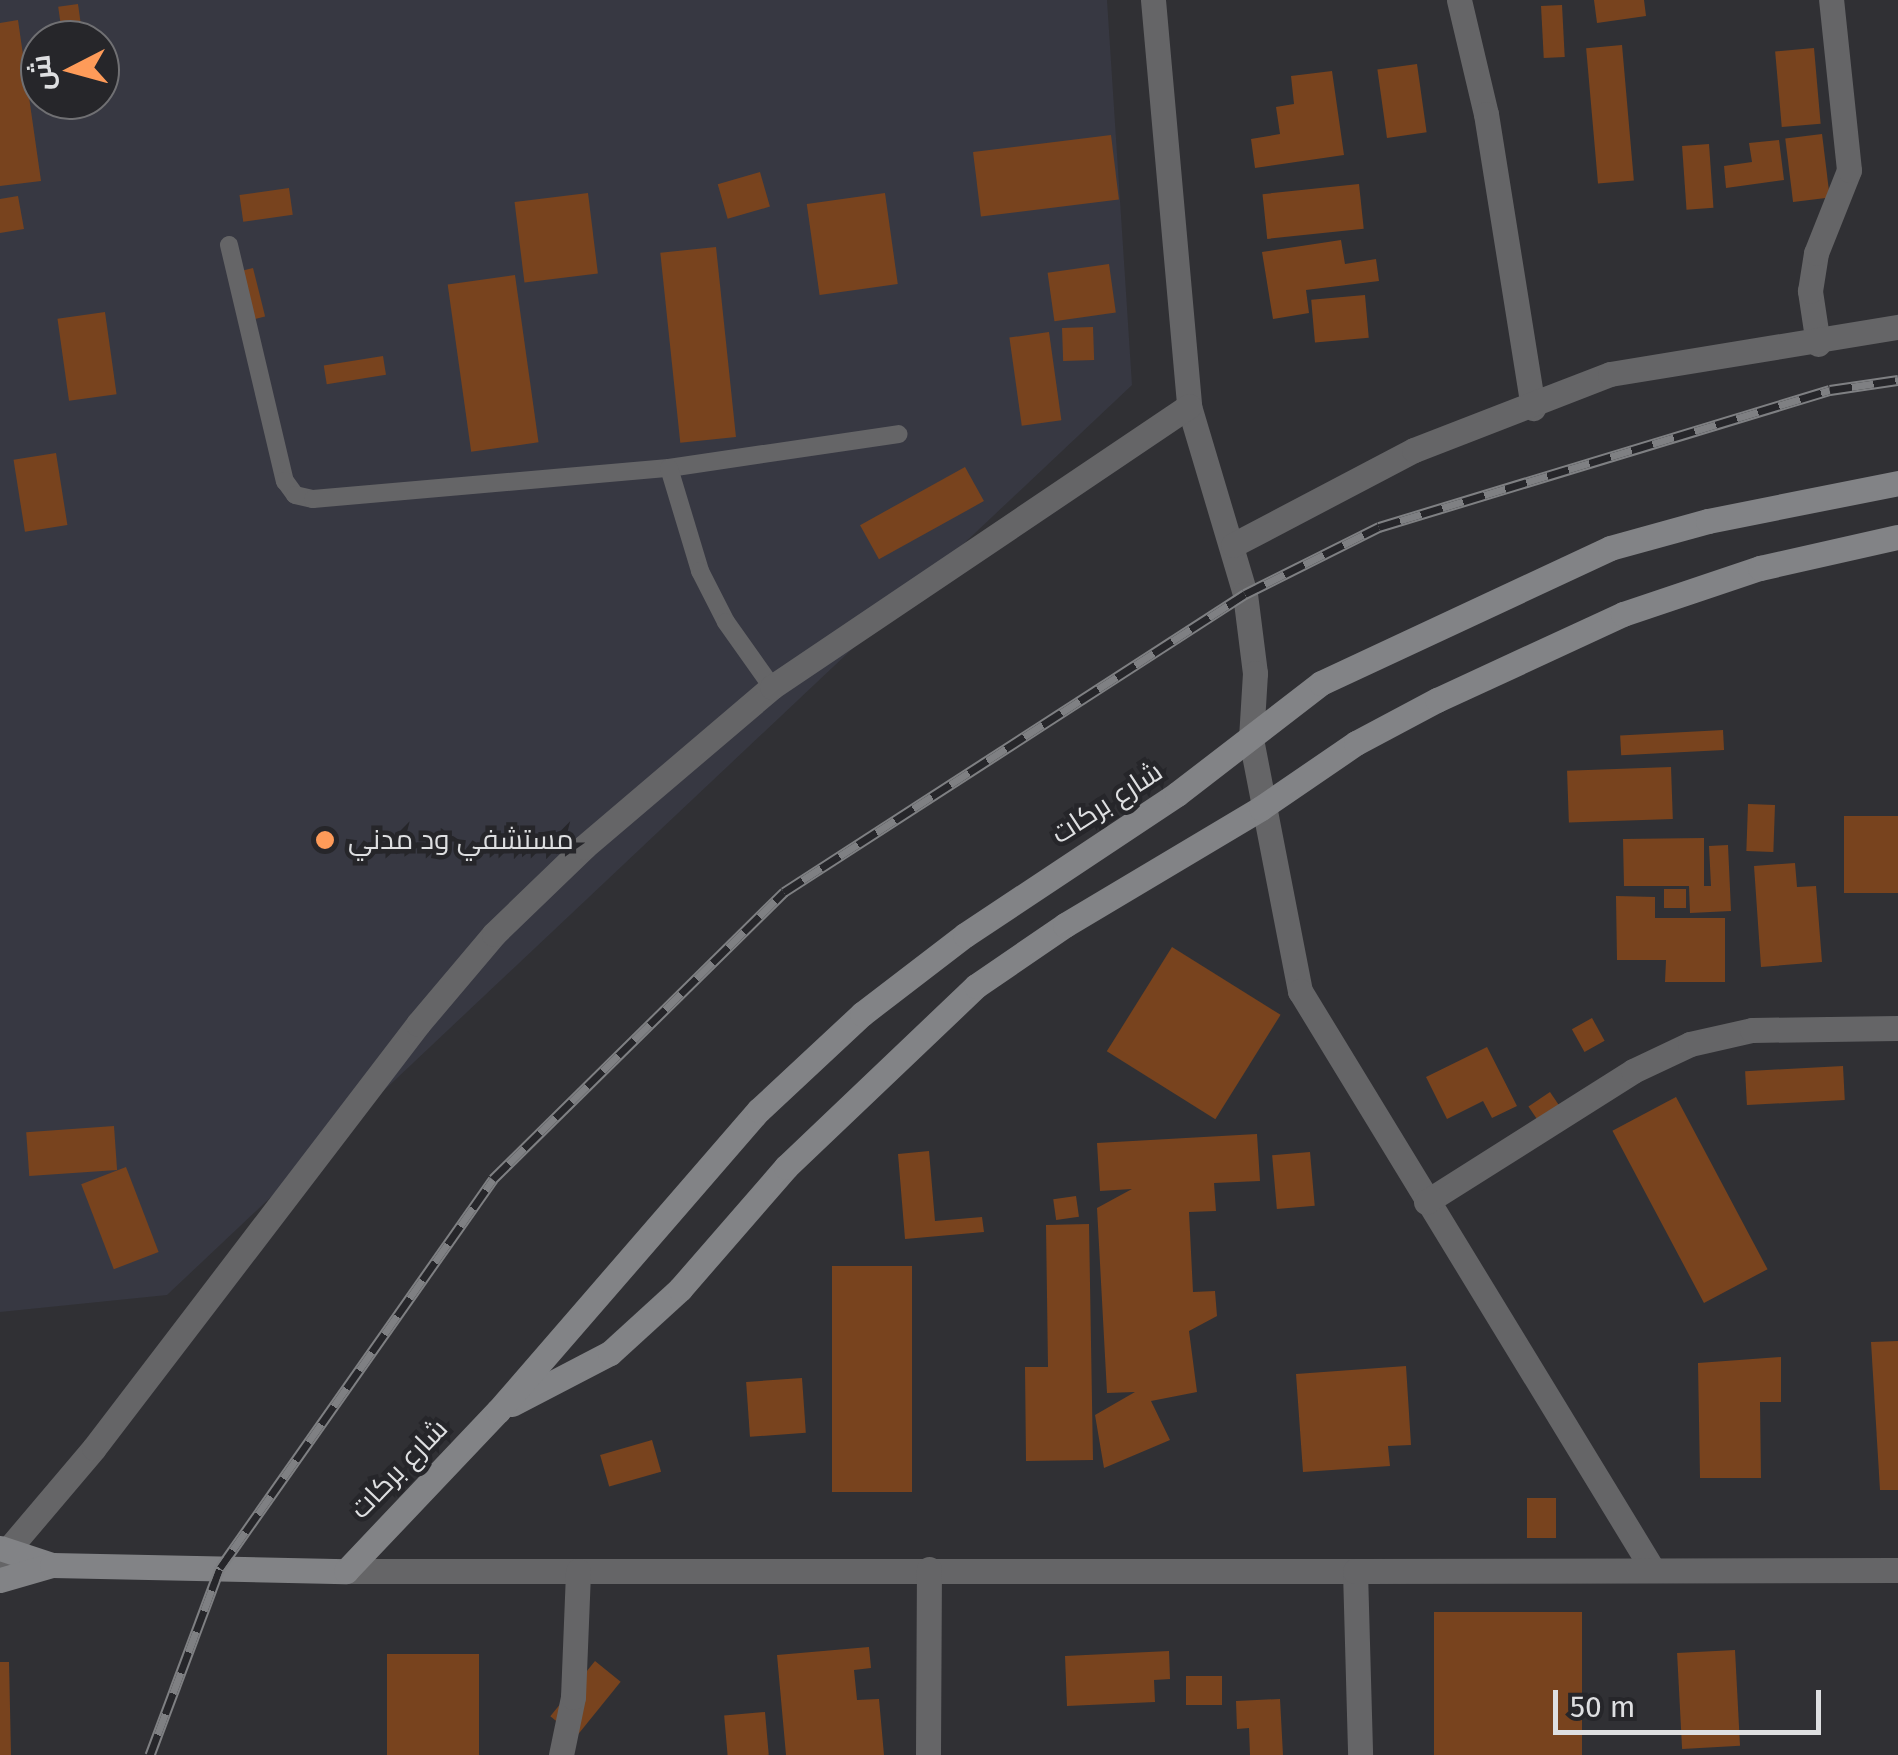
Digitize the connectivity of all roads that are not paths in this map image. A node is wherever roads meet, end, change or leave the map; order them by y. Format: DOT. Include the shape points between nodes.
graph roads {
  1 [pos="1153,0"];
  2 [pos="1459,0"];
  3 [pos="1831,0"];
  4 [pos="229,246"];
  5 [pos="1898,328"];
  6 [pos="1818,344"];
  7 [pos="1189,406"];
  8 [pos="1534,408"];
  9 [pos="898,434"];
  10 [pos="669,468"];
  11 [pos="1898,484"];
  12 [pos="1898,537"];
  13 [pos="1232,545"];
  14 [pos="772,687"];
  15 [pos="1250,739"];
  16 [pos="1262,808"];
  17 [pos="1898,1028"];
  18 [pos="1426,1202"];
  19 [pos="498,1411"];
  20 [pos="2,1552"];
  21 [pos="52,1566"];
  22 [pos="929,1569"];
  23 [pos="1652,1570"];
  24 [pos="1898,1570"];
  25 [pos="346,1571"];
  26 [pos="578,1571"];
  27 [pos="1355,1571"];
  28 [pos="0,1580"];
  29 [pos="561,1755"];
  30 [pos="928,1755"];
  31 [pos="1360,1755"];
  1 -- 7 [label="street"];
  2 -- 8 [label="street" via="1486,114"];
  3 -- 6 [label="street" via="1849,170 1816,253 1810,291"];
  4 -- 10 [label="lane" via="286,481 295,495 313,499"];
  5 -- 6 [label="street"];
  6 -- 8 [label="street" via="1636,367"];
  7 -- 13 [label="street"];
  7 -- 14 [label="street"];
  8 -- 13 [label="street" via="1414,450"];
  9 -- 10 [label="lane"];
  10 -- 14 [label="lane" via="700,571"];
  11 -- 15 [label="main road, شارع بركات" via="1708,521 1610,548 1320,683"];
  12 -- 16 [label="main road, شارع بركات" via="1760,568 1622,614 1356,743"];
  13 -- 15 [label="street" via="1255,673"];
  14 -- 20 [label="street" via="584,847 494,934 220,1276 94,1448"];
  15 -- 16 [label="street"];
  15 -- 19 [label="main road, شارع بركات" via="862,1014 759,1110"];
  16 -- 18 [label="street" via="1300,992"];
  16 -- 19 [label="main road, شارع بركات" via="976,986 786,1167 680,1289 610,1353"];
  17 -- 18 [label="street" via="1752,1030 1690,1044 1633,1070"];
  18 -- 23 [label="street"];
  19 -- 25 [label="main road, شارع بركات"];
  20 -- 21 [label="main road"];
  21 -- 25 [label="main road"];
  21 -- 28 [label="main road"];
  22 -- 26 [label="street"];
  22 -- 27 [label="street"];
  22 -- 30 [label="street"];
  23 -- 24 [label="street"];
  23 -- 27 [label="street"];
  25 -- 26 [label="street"];
  26 -- 29 [label="street" via="572,1697"];
  27 -- 31 [label="street"];
}
